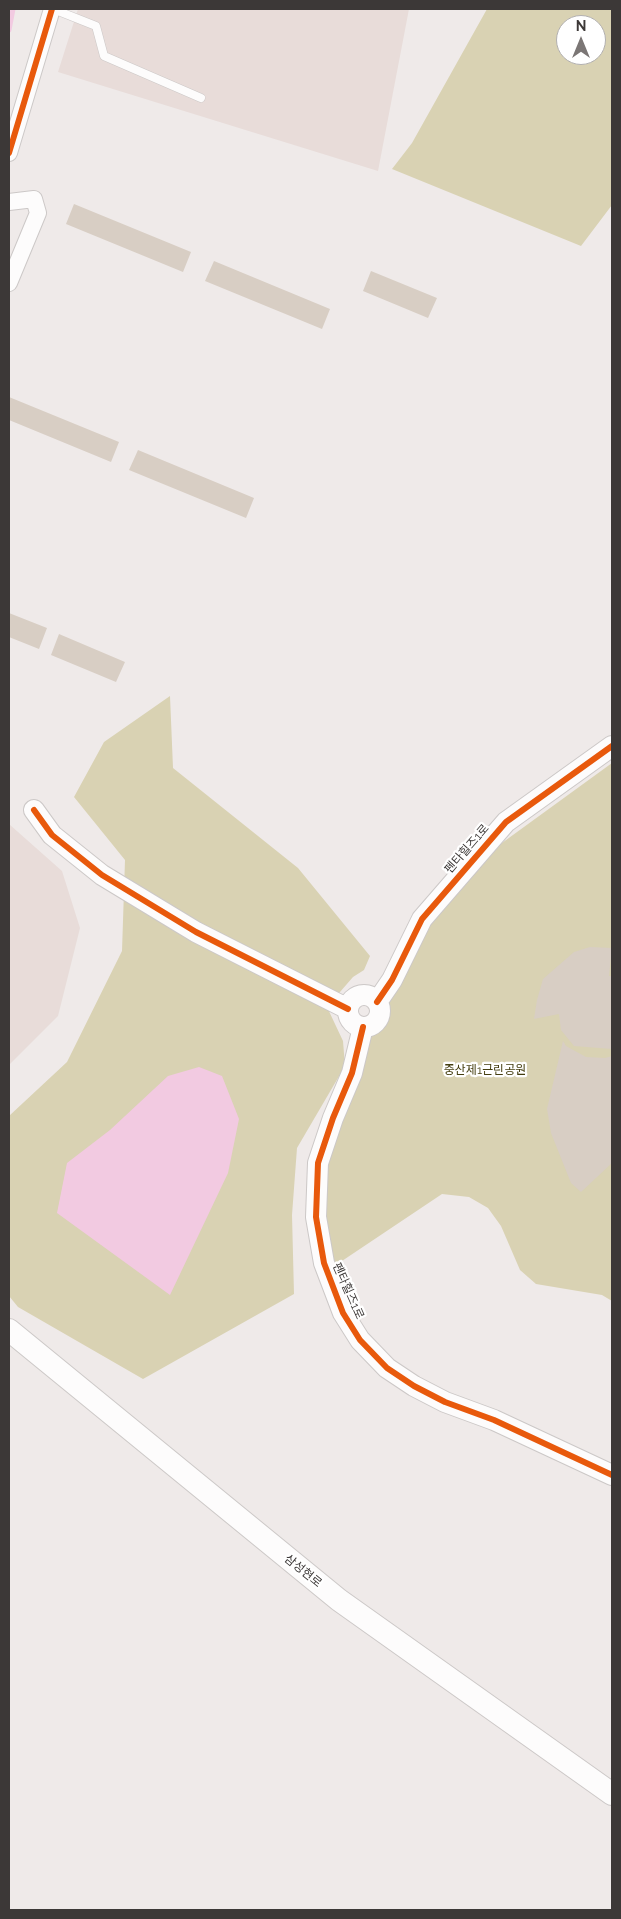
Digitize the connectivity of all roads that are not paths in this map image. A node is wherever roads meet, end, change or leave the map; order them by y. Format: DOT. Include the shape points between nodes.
graph roads {
  1 [pos="53,9"];
  2 [pos="201,98"];
  3 [pos="9,152"];
  4 [pos="9,202"];
  5 [pos="9,283"];
  6 [pos="612,746"];
  7 [pos="34,810"];
  8 [pos="378,1002"];
  9 [pos="348,1009"];
  10 [pos="363,1027"];
  11 [pos="9,1330"];
  12 [pos="612,1475"];
  13 [pos="612,1794"];
  1 -- 2 [label="lane" via="96,26 104,56"];
  1 -- 3 [label="street"];
  4 -- 5 [label="street" via="34,199 38,213"];
  6 -- 8 [label="street, 펜타힐즈1로" via="506,822 422,919"];
  7 -- 9 [label="street" via="52,835 102,875 196,932"];
  8 -- 9 [label="street" via="369,996 358,996"];
  8 -- 10 [label="street" via="377,1022"];
  9 -- 10 [label="street" via="350,1019"];
  10 -- 12 [label="street, 펜타힐즈1로" via="352,1073 318,1163 316,1217 324,1263 343,1313 360,1340 387,1368 414,1386"];
  11 -- 13 [label="main road, 삼성현로" via="339,1600"];
}
